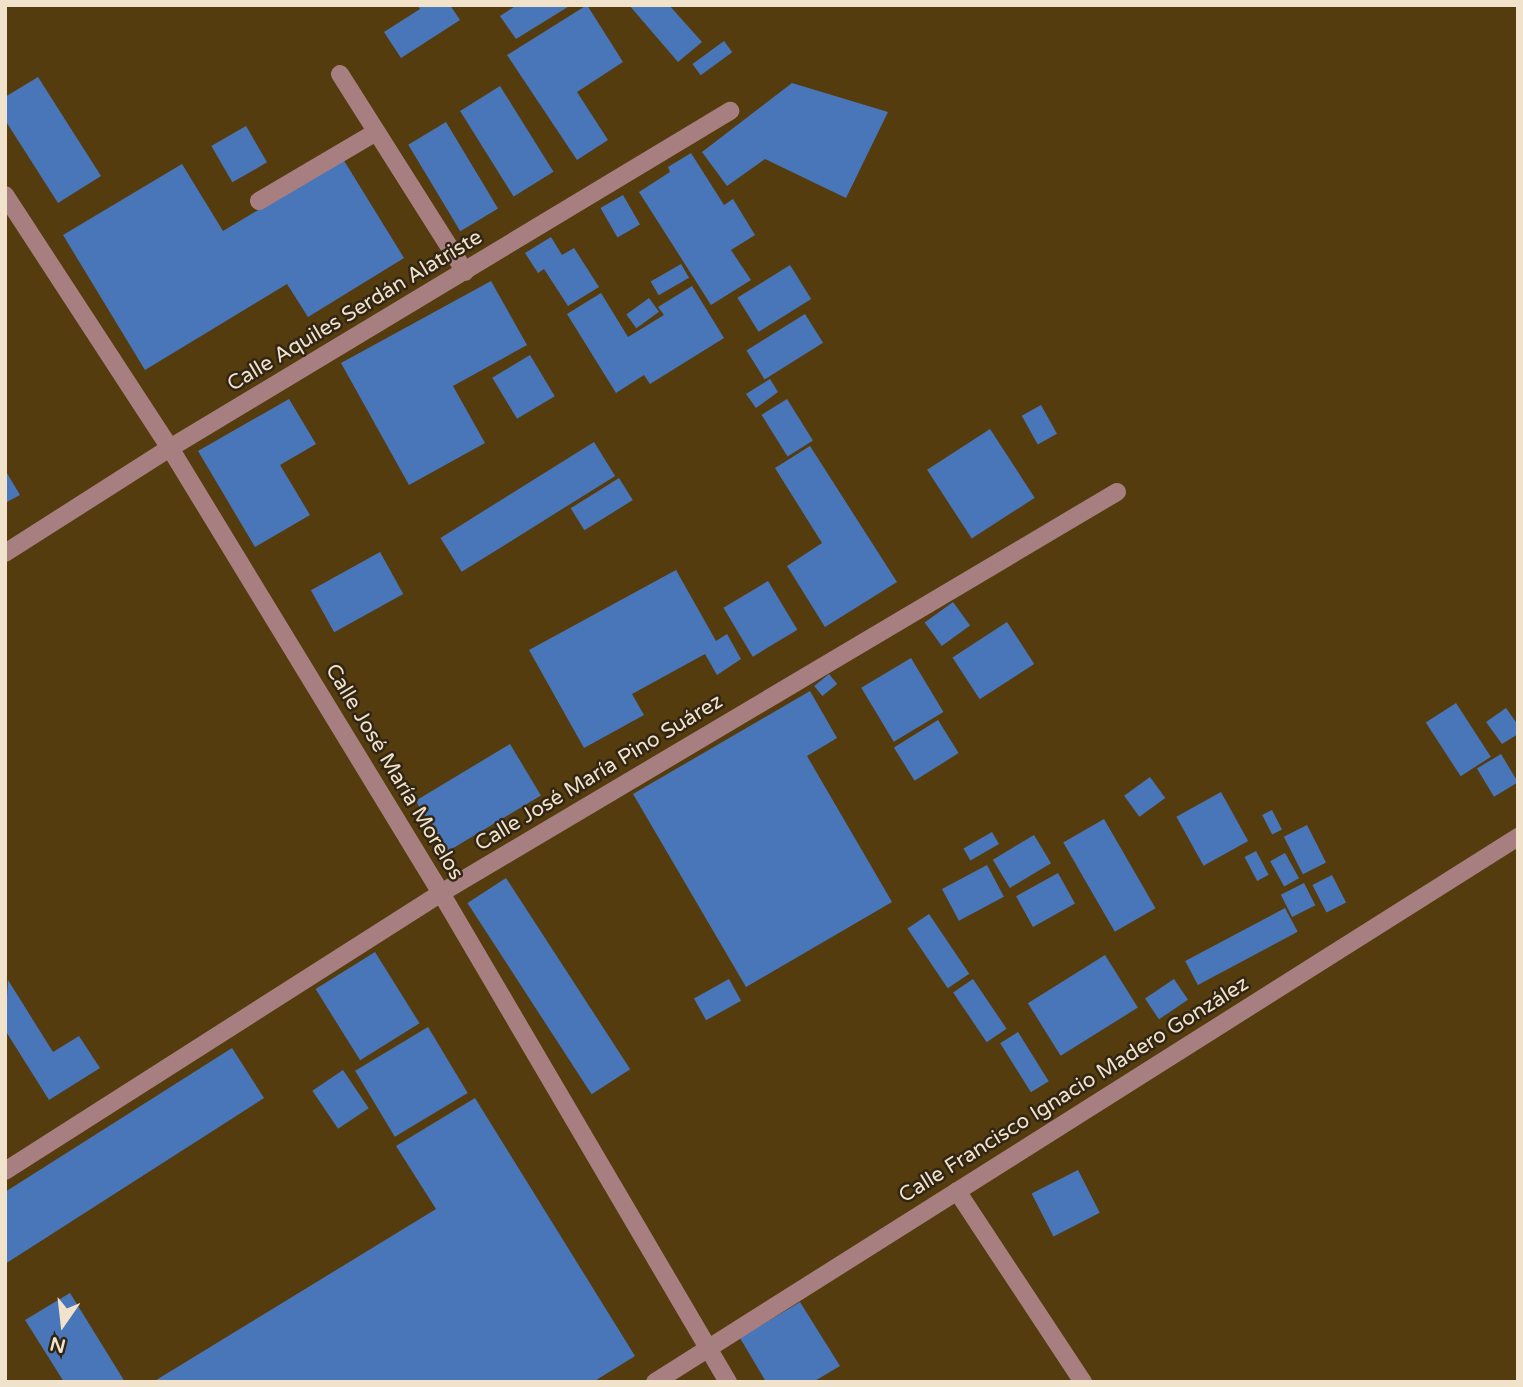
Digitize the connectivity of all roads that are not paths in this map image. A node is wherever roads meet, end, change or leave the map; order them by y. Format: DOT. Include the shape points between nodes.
graph roads {
  1 [pos="340,74"];
  2 [pos="730,111"];
  3 [pos="376,132"];
  4 [pos="5,195"];
  5 [pos="258,201"];
  6 [pos="465,272"];
  7 [pos="170,448"];
  8 [pos="1117,492"];
  9 [pos="5,552"];
  10 [pos="1518,837"];
  11 [pos="441,893"];
  12 [pos="5,1171"];
  13 [pos="957,1191"];
  14 [pos="707,1349"];
  15 [pos="655,1382"];
  16 [pos="728,1382"];
  17 [pos="1083,1382"];
  1 -- 3 [label="street"];
  2 -- 6 [label="street, Calle Aquiles Serdán Alatriste"];
  3 -- 5 [label="street"];
  3 -- 6 [label="street"];
  4 -- 7 [label="street, Calle José María Morelos"];
  6 -- 7 [label="street, Calle Aquiles Serdán Alatriste"];
  7 -- 9 [label="street, Calle Aquiles Serdán Alatriste"];
  7 -- 11 [label="street, Calle José María Morelos"];
  8 -- 11 [label="street, Calle José María Pino Suárez"];
  10 -- 13 [label="street, Calle Francisco Ignacio Madero González"];
  11 -- 12 [label="street, Calle José María Pino Suárez"];
  11 -- 14 [label="street, Calle José María Morelos"];
  13 -- 14 [label="street, Calle Francisco Ignacio Madero González"];
  13 -- 17 [label="street"];
  14 -- 15 [label="street, Calle Francisco Ignacio Madero González"];
  14 -- 16 [label="street, Calle José María Morelos"];
}
